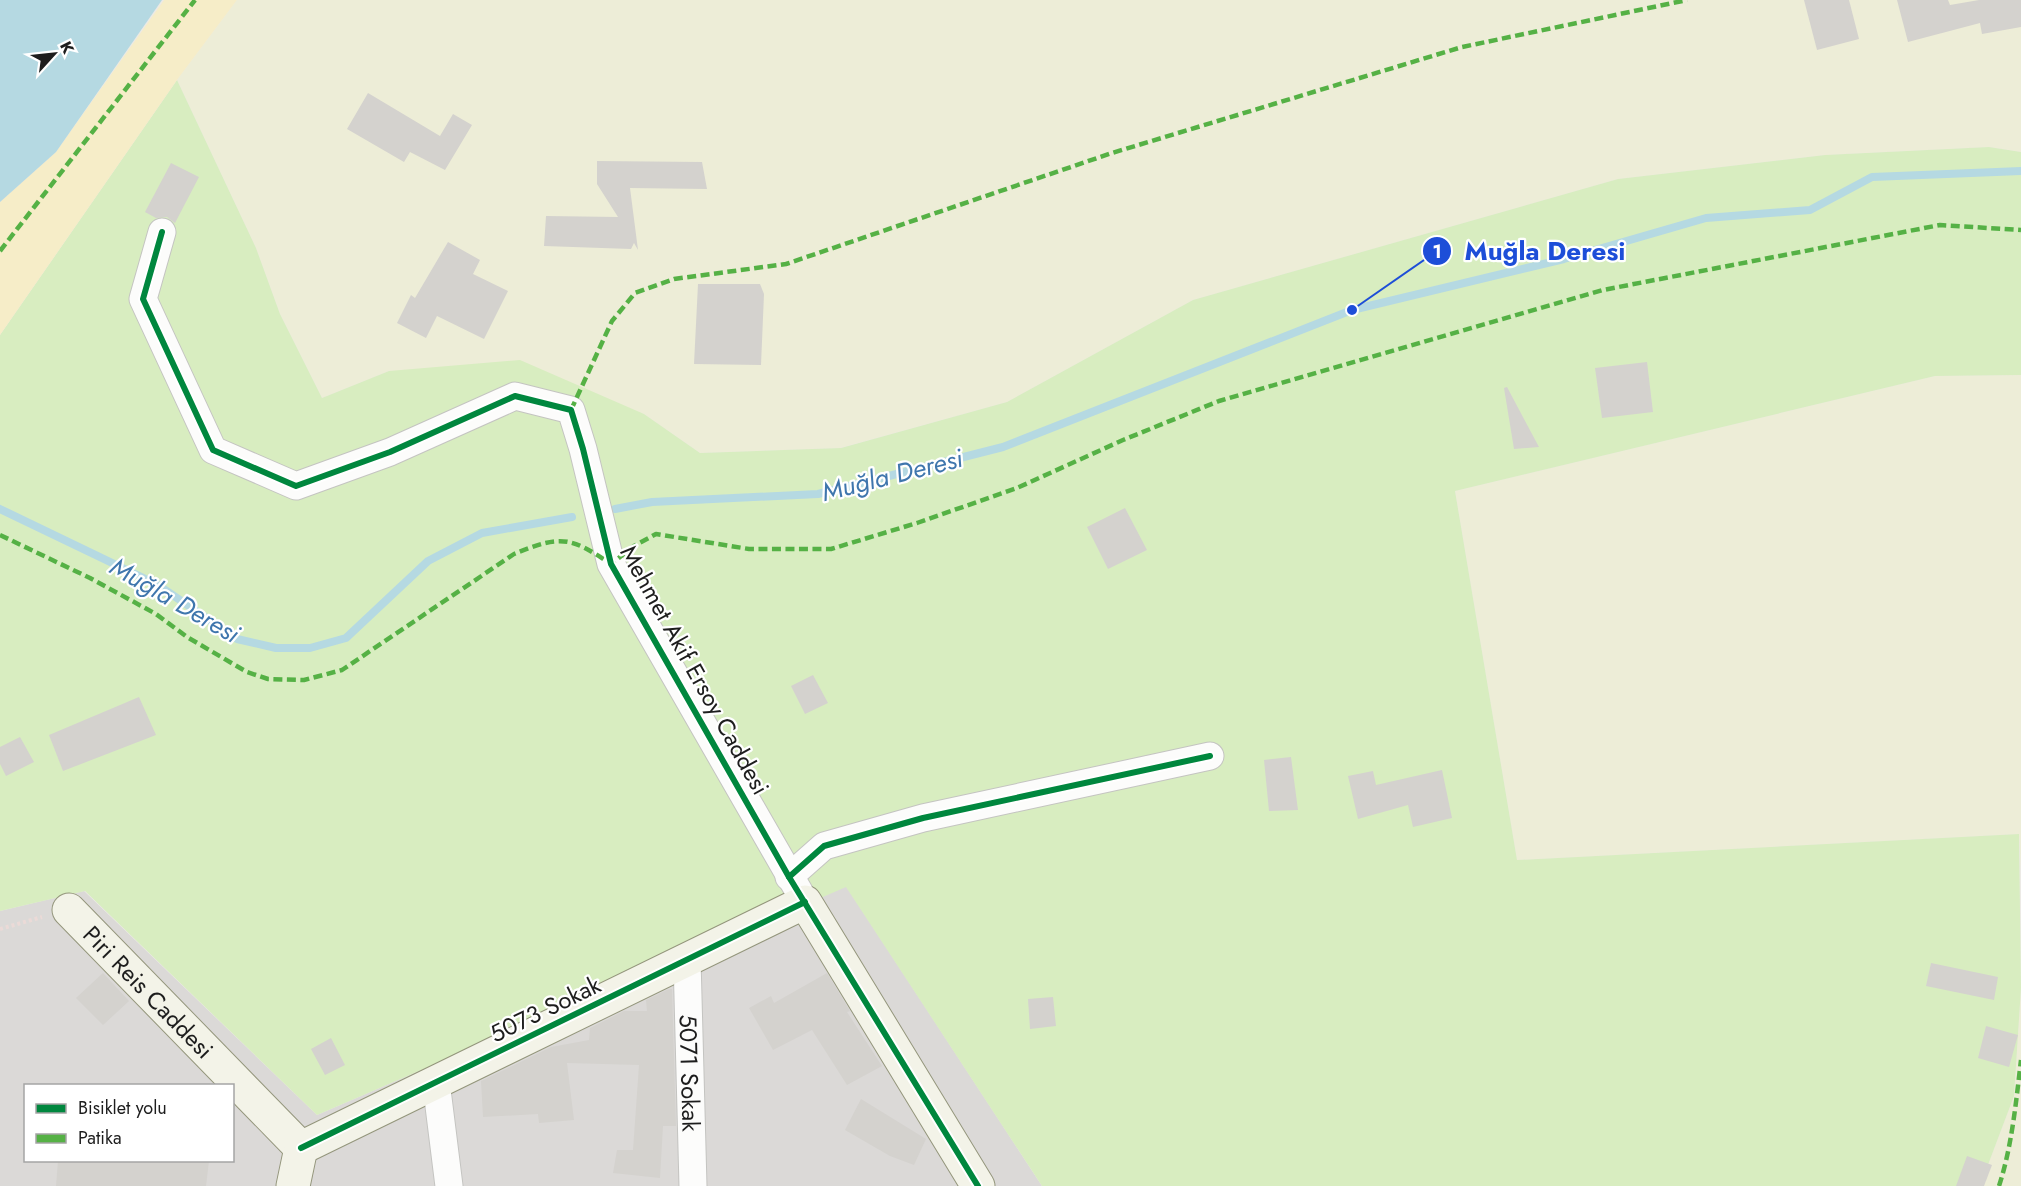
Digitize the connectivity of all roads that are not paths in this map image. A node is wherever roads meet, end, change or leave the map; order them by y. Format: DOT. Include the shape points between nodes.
graph roads {
  1 [pos="162,231"];
  2 [pos="1210,756"];
  3 [pos="797,889"];
  4 [pos="69,910"];
  5 [pos="687,959"];
  6 [pos="436,1082"];
  7 [pos="301,1148"];
  8 [pos="293,1186"];
  9 [pos="449,1186"];
  10 [pos="693,1186"];
  11 [pos="978,1186"];
  1 -- 3 [label="street, Mehmet Akif Ersoy Caddesi" via="143,299 213,450 296,486 390,452 515,396 571,410 611,564"];
  2 -- 3 [label="street" via="923,818 824,846"];
  3 -- 5 [label="street, 5073 Sokak"];
  3 -- 11 [label="street, Mehmet Akif Ersoy Caddesi"];
  4 -- 7 [label="street, Piri Reis Caddesi"];
  5 -- 6 [label="street, 5073 Sokak"];
  5 -- 10 [label="street, 5071 Sokak"];
  6 -- 7 [label="street, 5073 Sokak"];
  6 -- 9 [label="street"];
  7 -- 8 [label="street"];
}
